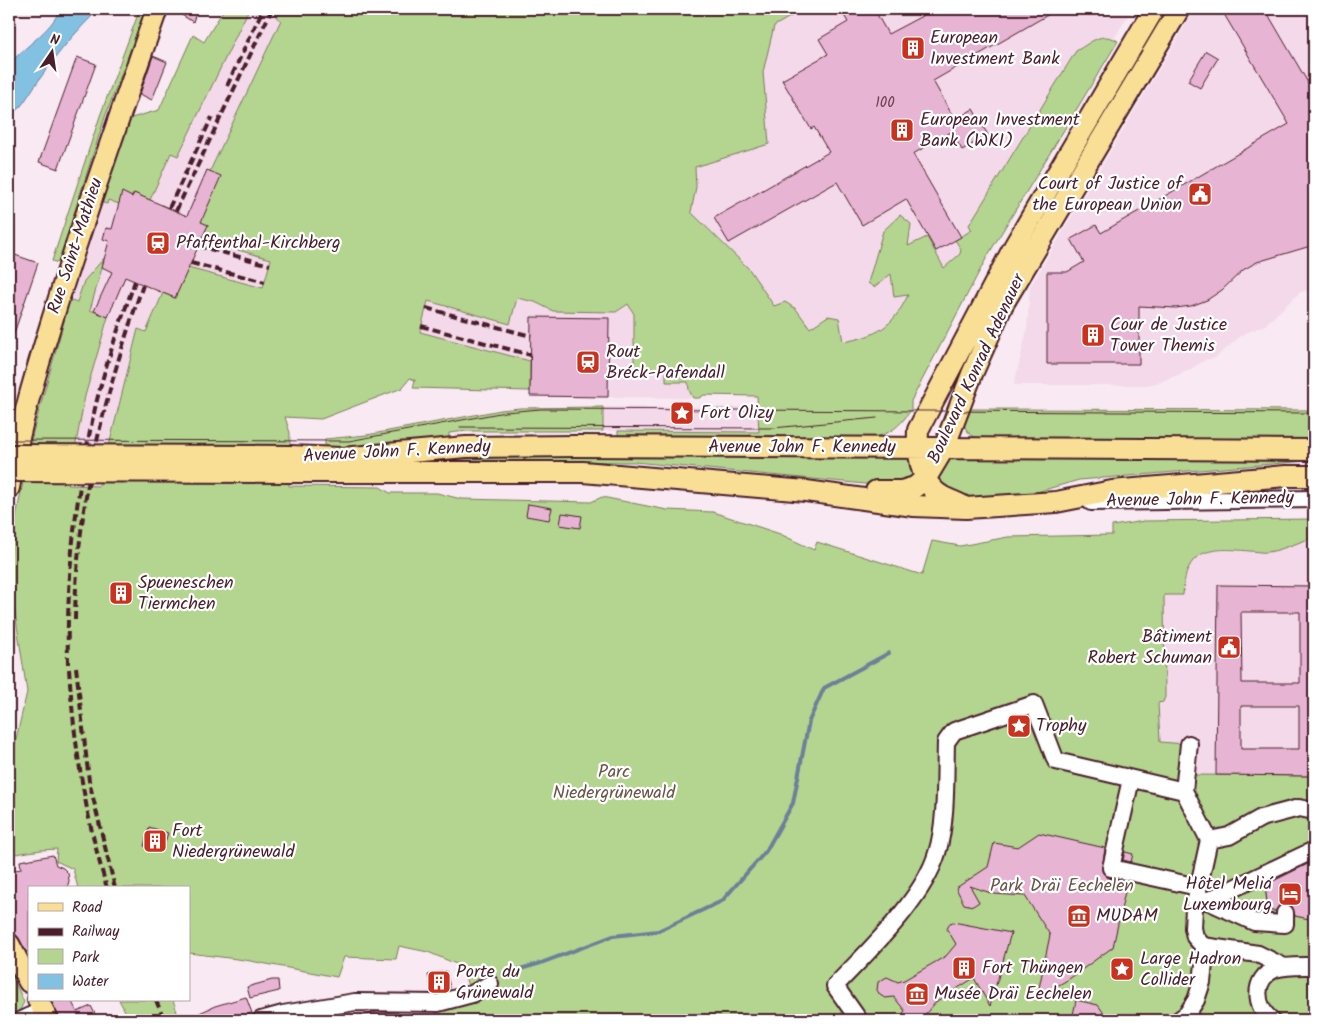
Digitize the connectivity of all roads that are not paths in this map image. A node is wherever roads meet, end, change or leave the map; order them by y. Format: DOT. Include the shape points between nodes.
graph roads {
  1 [pos="157,9"];
  2 [pos="1154,9"];
  3 [pos="1179,9"];
  4 [pos="917,447"];
  5 [pos="944,448"];
  6 [pos="1314,450"];
  7 [pos="9,455"];
  8 [pos="290,464"];
  9 [pos="9,470"];
  10 [pos="1314,476"];
  11 [pos="926,478"];
  12 [pos="9,488"];
  13 [pos="806,491"];
  14 [pos="1314,499"];
  15 [pos="1056,502"];
  16 [pos="966,508"];
  17 [pos="1190,744"];
  18 [pos="1131,779"];
  19 [pos="1184,791"];
  20 [pos="1314,811"];
  21 [pos="1209,840"];
  22 [pos="1314,850"];
  23 [pos="1201,895"];
  24 [pos="1285,914"];
  25 [pos="9,944"];
  26 [pos="1203,946"];
  27 [pos="1314,966"];
  28 [pos="1284,967"];
  29 [pos="28,980"];
  30 [pos="490,984"];
  31 [pos="43,1010"];
  32 [pos="21,1020"];
  33 [pos="261,1020"];
  34 [pos="860,1020"];
  35 [pos="1179,1020"];
  36 [pos="1271,1020"];
  1 -- 12 [label="main road, Rue Saint-Mathieu" via="98,175 41,357 13,458"];
  2 -- 4 [label="main road, Boulevard Konrad Adenauer" via="1014,245 923,418"];
  3 -- 5 [label="main road, Boulevard Konrad Adenauer" via="1003,304"];
  4 -- 5 [label="main road, Avenue John F. Kennedy"];
  4 -- 8 [label="main road, Avenue John F. Kennedy" via="466,447"];
  4 -- 11 [label="main road, Boulevard Konrad Adenauer"];
  5 -- 6 [label="main road, Avenue John F. Kennedy"];
  5 -- 11 [label="main road, Boulevard Konrad Adenauer"];
  7 -- 8 [label="main road, bridge"];
  8 -- 9 [label="main road, bridge"];
  8 -- 13 [label="main road, Avenue John F. Kennedy" via="557,471"];
  10 -- 15 [label="main road, Avenue John F. Kennedy" via="1112,491"];
  11 -- 13 [label="main road" via="901,491"];
  11 -- 16 [label="main road" via="938,494"];
  13 -- 16 [label="main road, Avenue John F. Kennedy" via="914,506"];
  14 -- 15 [label="street, Avenue John F. Kennedy"];
  15 -- 16 [label="main road, Avenue John F. Kennedy"];
  17 -- 19 [label="street"];
  18 -- 19 [label="street"];
  18 -- 23 [label="street" via="1111,868 1175,882"];
  18 -- 34 [label="street" via="1056,761 1034,704 954,732 946,742 942,833 930,873 870,949 834,986"];
  19 -- 21 [label="street"];
  20 -- 21 [label="street" via="1298,808 1261,818 1229,836"];
  21 -- 23 [label="street"];
  22 -- 23 [label="street"];
  23 -- 24 [label="street" via="1254,922 1285,924"];
  23 -- 26 [label="street" via="1192,928"];
  25 -- 29 [label="main road"];
  26 -- 28 [label="street" via="1258,954"];
  26 -- 35 [label="street" via="1202,982 1196,1000"];
  27 -- 28 [label="street"];
  28 -- 36 [label="street" via="1274,970 1260,984 1259,1004"];
  30 -- 33 [label="street" via="472,994 438,1003 355,1002"];
  31 -- 32 [label="street"];
}
